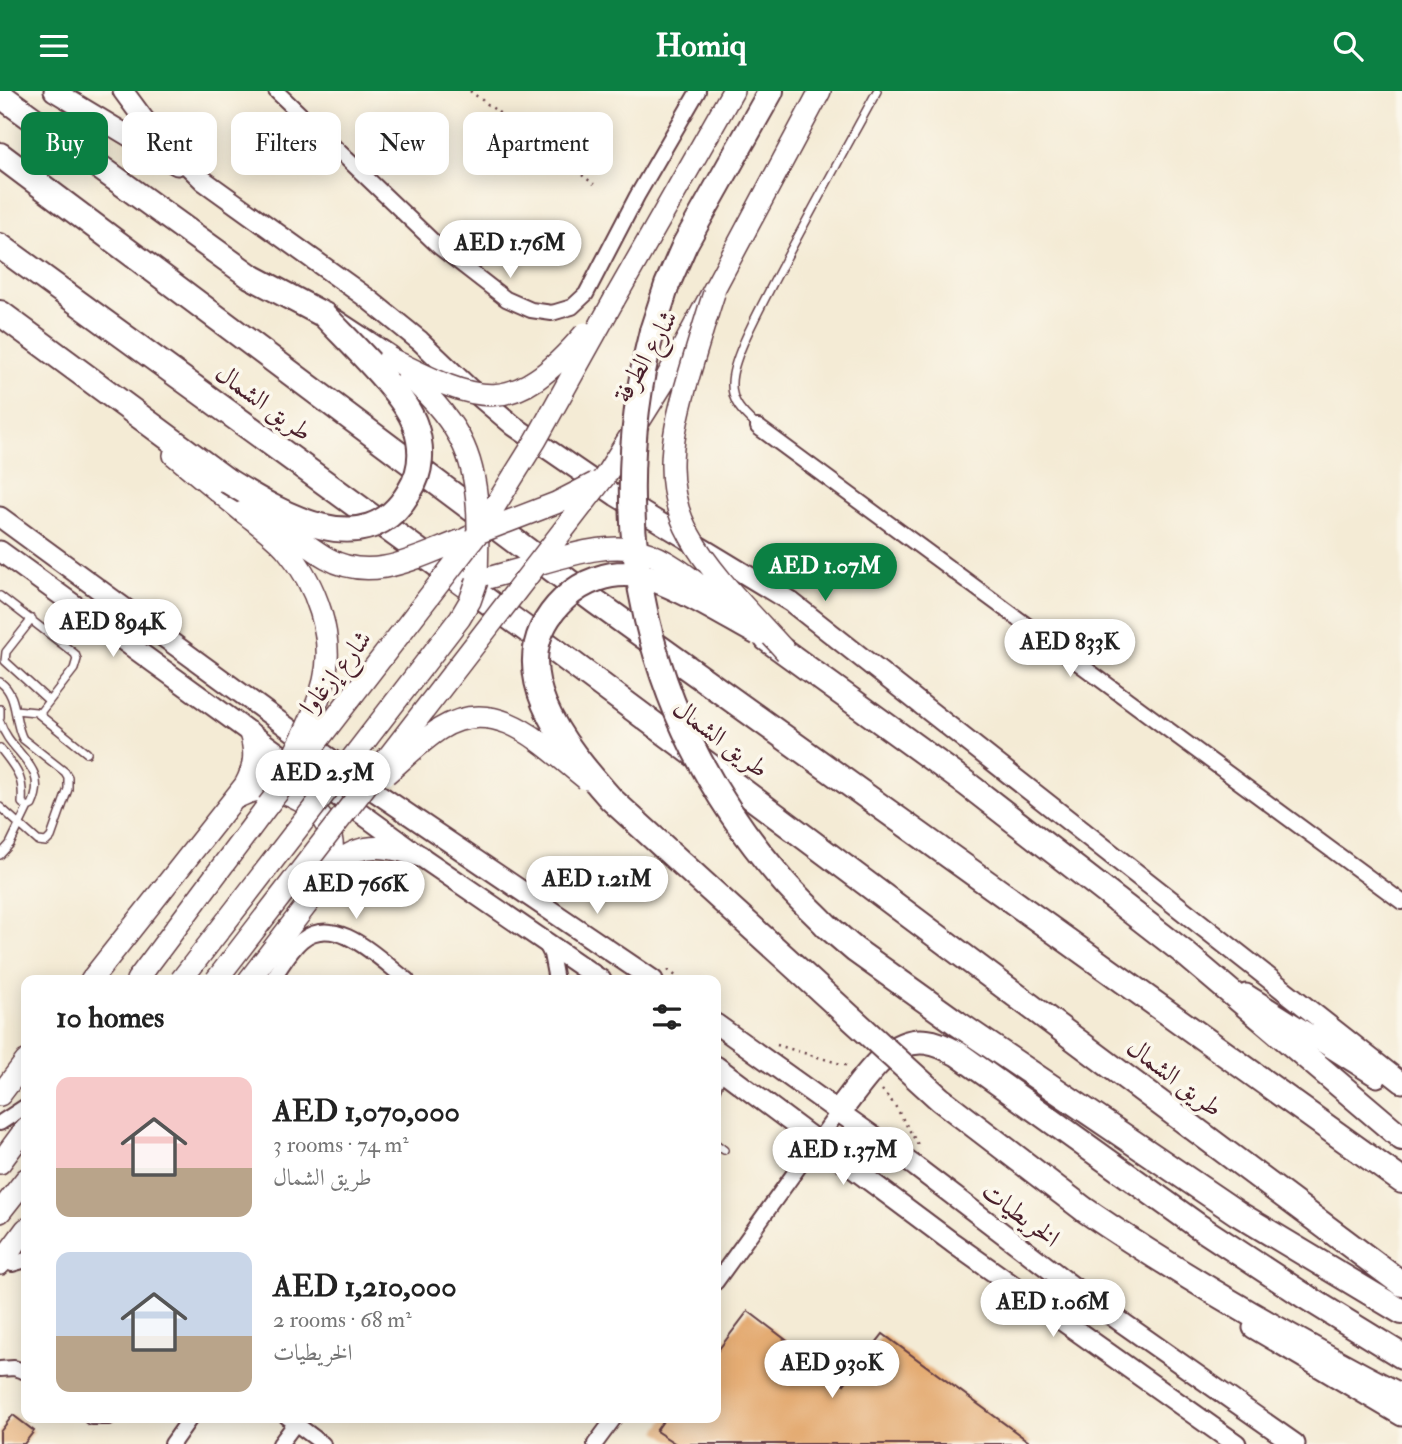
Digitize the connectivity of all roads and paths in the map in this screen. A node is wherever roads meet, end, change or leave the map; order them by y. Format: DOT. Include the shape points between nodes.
graph roads {
  1 [pos="54,91"];
  2 [pos="123,91"];
  3 [pos="276,91"];
  4 [pos="470,91"];
  5 [pos="698,91"];
  6 [pos="733,91"];
  7 [pos="771,91"];
  8 [pos="820,91"];
  9 [pos="877,91"];
  10 [pos="0,95"];
  11 [pos="0,155"];
  12 [pos="204,181"];
  13 [pos="594,184"];
  14 [pos="0,246"];
  15 [pos="713,293"];
  16 [pos="614,300"];
  17 [pos="0,313"];
  18 [pos="324,315"];
  19 [pos="389,358"];
  20 [pos="758,428"];
  21 [pos="158,435"];
  22 [pos="605,476"];
  23 [pos="226,479"];
  24 [pos="0,517"];
  25 [pos="478,533"];
  26 [pos="0,551"];
  27 [pos="538,564"];
  28 [pos="477,581"];
  29 [pos="0,597"];
  30 [pos="32,619"];
  31 [pos="758,633"];
  32 [pos="400,634"];
  33 [pos="786,652"];
  34 [pos="0,683"];
  35 [pos="49,701"];
  36 [pos="0,709"];
  37 [pos="15,710"];
  38 [pos="39,714"];
  39 [pos="0,720"];
  40 [pos="250,733"];
  41 [pos="0,748"];
  42 [pos="87,753"];
  43 [pos="234,799"];
  44 [pos="611,799"];
  45 [pos="355,800"];
  46 [pos="268,805"];
  47 [pos="0,807"];
  48 [pos="28,807"];
  49 [pos="20,824"];
  50 [pos="0,855"];
  51 [pos="420,856"];
  52 [pos="330,875"];
  53 [pos="1402,902"];
  54 [pos="544,940"];
  55 [pos="1182,951"];
  56 [pos="96,975"];
  57 [pos="141,975"];
  58 [pos="185,975"];
  59 [pos="220,975"];
  60 [pos="252,975"];
  61 [pos="276,975"];
  62 [pos="400,975"];
  63 [pos="555,975"];
  64 [pos="592,975"];
  65 [pos="646,975"];
  66 [pos="721,1028"];
  67 [pos="771,1042"];
  68 [pos="21,1068"];
  69 [pos="721,1070"];
  70 [pos="866,1077"];
  71 [pos="1402,1083"];
  72 [pos="1402,1092"];
  73 [pos="0,1095"];
  74 [pos="21,1109"];
  75 [pos="839,1111"];
  76 [pos="0,1123"];
  77 [pos="21,1135"];
  78 [pos="1402,1138"];
  79 [pos="817,1142"];
  80 [pos="721,1148"];
  81 [pos="921,1149"];
  82 [pos="724,1150"];
  83 [pos="0,1163"];
  84 [pos="1402,1181"];
  85 [pos="21,1185"];
  86 [pos="0,1212"];
  87 [pos="21,1240"];
  88 [pos="1132,1243"];
  89 [pos="9,1266"];
  90 [pos="721,1275"];
  91 [pos="1402,1284"];
  92 [pos="1402,1312"];
  93 [pos="1402,1356"];
  94 [pos="0,1369"];
  95 [pos="21,1370"];
  96 [pos="1402,1397"];
  97 [pos="1402,1416"];
  98 [pos="187,1423"];
  99 [pos="290,1423"];
  100 [pos="294,1423"];
  101 [pos="611,1423"];
  102 [pos="172,1444"];
  103 [pos="280,1444"];
  104 [pos="323,1444"];
  105 [pos="595,1444"];
  106 [pos="1236,1444"];
  107 [pos="1295,1444"];
  1 -- 12 [label="main road"];
  2 -- 12 [label="main road" via="151,129"];
  3 -- 5 [label="street" via="439,247 506,299 552,313 572,307 586,294"];
  4 -- 13 [label="path"];
  6 -- 16 [label="main road, شارع الطرفة"];
  7 -- 92 [label="highway, bridge" via="685,244 667,285 635,413 631,518 643,607 666,688 688,738 745,833 779,877 855,950 1237,1213"];
  8 -- 15 [label="main road, شارع الطرفة"];
  9 -- 20 [label="lane" via="757,314 740,356 732,397"];
  10 -- 18 [label="highway" via="250,276"];
  11 -- 84 [label="highway, طريق الشمال" via="596,602"];
  12 -- 71 [label="main road" via="367,298 514,426 616,496 811,617"];
  14 -- 91 [label="highway, طريق الشمال" via="567,660"];
  15 -- 22 [label="main road, شارع الطرفة, bridge"];
  15 -- 33 [label="main road, bridge" via="675,423 673,495 696,546"];
  16 -- 19 [label="main road, bridge" via="549,372 515,391 465,392"];
  16 -- 25 [label="main road, شارع الطرفة, bridge"];
  17 -- 21 [label="highway"];
  18 -- 19 [label="highway, bridge"];
  18 -- 23 [label="highway, bridge" via="412,417 421,457 411,490 383,520 340,530 291,517"];
  19 -- 25 [label="main road, bridge" via="435,400 461,437 475,484"];
  20 -- 53 [label="street"];
  21 -- 23 [label="highway"];
  21 -- 46 [label="main road, bridge" via="281,543 299,566 319,608 327,645 324,681"];
  22 -- 25 [label="main road, bridge" via="573,496"];
  22 -- 27 [label="main road, شارع الطرفة, bridge"];
  23 -- 25 [label="main road, bridge" via="313,549 347,567 386,567"];
  24 -- 65 [label="main road" via="377,793"];
  25 -- 28 [label="main road"];
  25 -- 32 [label="main road, شارع إزغاوا, bridge"];
  26 -- 40 [label="main road"];
  27 -- 28 [label="main road"];
  27 -- 31 [label="main road, bridge" via="604,547 638,549 677,567"];
  27 -- 45 [label="main road, شارع الطرفة, bridge"];
  28 -- 32 [label="main road, bridge" via="436,599"];
  28 -- 58 [label="main road, bridge" via="460,618"];
  29 -- 30 [label="lane"];
  30 -- 35 [label="lane" via="6,652 5,661"];
  30 -- 35 [label="lane" via="77,659"];
  31 -- 33 [label="highway, bridge"];
  31 -- 44 [label="highway, bridge" via="641,575 622,574 586,583 557,607 538,648 540,695 571,752"];
  32 -- 46 [label="main road, شارع إزغاوا, bridge"];
  33 -- 55 [label="highway" via="967,784"];
  34 -- 37 [label="lane" via="11,693"];
  35 -- 38 [label="lane"];
  36 -- 39 [label="lane"];
  37 -- 38 [label="lane"];
  37 -- 49 [label="lane" via="23,739 65,772 69,783 49,840 38,841"];
  38 -- 42 [label="lane"];
  39 -- 48 [label="lane" via="36,778 34,801"];
  40 -- 43 [label="main road" via="253,765"];
  40 -- 51 [label="main road"];
  41 -- 48 [label="lane" via="20,776 22,803"];
  43 -- 52 [label="main road" via="266,791 291,796 308,807 330,834"];
  43 -- 56 [label="main road"];
  44 -- 45 [label="main road, bridge" via="518,727 480,716 441,729"];
  44 -- 88 [label="highway, bridge" via="940,1099"];
  45 -- 59 [label="main road, bridge"];
  46 -- 57 [label="main road, شارع إزغاوا"];
  47 -- 49 [label="lane"];
  48 -- 49 [label="lane"];
  49 -- 50 [label="lane"];
  51 -- 52 [label="main road" via="360,848 341,860"];
  51 -- 54 [label="main road"];
  52 -- 60 [label="main road"];
  54 -- 63 [label="street"];
  54 -- 64 [label="main road"];
  55 -- 72 [label="main road"];
  55 -- 78 [label="highway"];
  61 -- 62 [label="street" via="298,943 324,930 346,935"];
  66 -- 75 [label="main road, الخريطيات"];
  67 -- 70 [label="path" via="839,1062"];
  68 -- 73 [label="main road"];
  69 -- 79 [label="main road"];
  70 -- 75 [label="highway"];
  70 -- 81 [label="path" via="890,1098"];
  70 -- 93 [label="highway" via="890,1052 909,1043 929,1042 958,1054 1198,1226"];
  74 -- 76 [label="street"];
  75 -- 79 [label="street"];
  75 -- 107 [label="main road, الخريطيات" via="1090,1300"];
  77 -- 83 [label="main road"];
  79 -- 90 [label="street"];
  79 -- 106 [label="main road"];
  80 -- 82 [label="lane"];
  85 -- 86 [label="main road"];
  87 -- 89 [label="main road"];
  88 -- 96 [label="highway"];
  88 -- 97 [label="main road" via="1259,1332"];
  94 -- 95 [label="street"];
  98 -- 102 [label="street"];
  99 -- 103 [label="street"];
  100 -- 104 [label="street"];
  101 -- 105 [label="street"];
}
